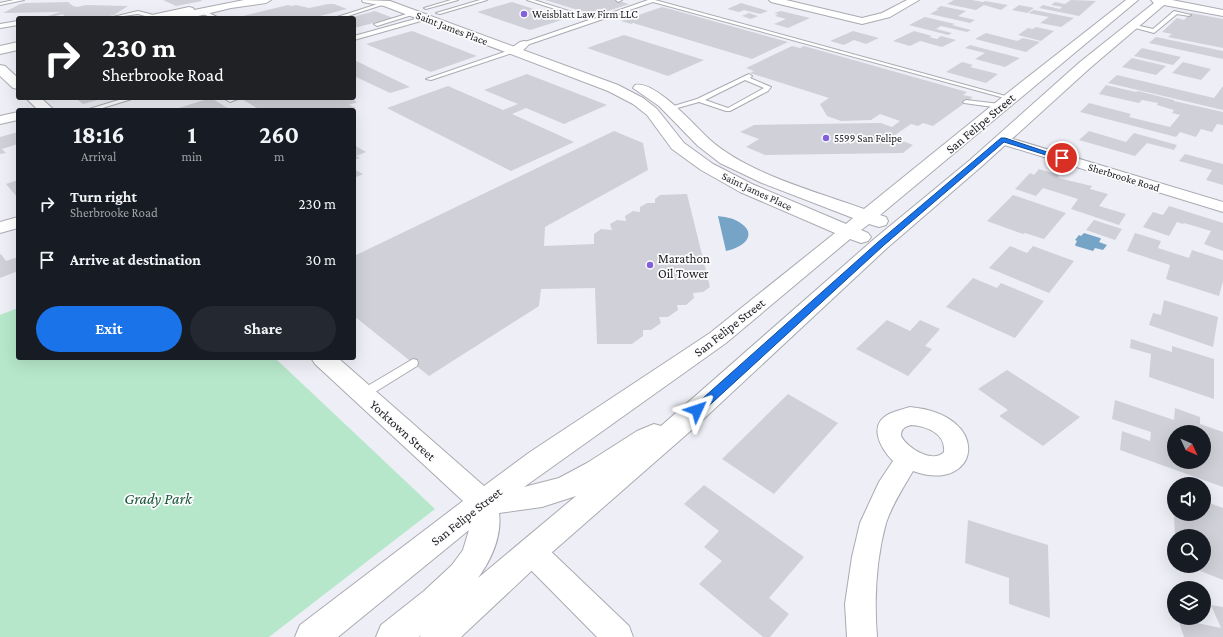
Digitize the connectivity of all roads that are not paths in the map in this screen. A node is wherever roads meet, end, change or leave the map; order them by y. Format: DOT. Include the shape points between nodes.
graph roads {
  1 [pos="22,0"];
  2 [pos="233,0"];
  3 [pos="266,0"];
  4 [pos="367,0"];
  5 [pos="403,0"];
  6 [pos="456,0"];
  7 [pos="485,0"];
  8 [pos="529,0"];
  9 [pos="651,0"];
  10 [pos="774,0"];
  11 [pos="914,0"];
  12 [pos="1133,0"];
  13 [pos="1160,0"];
  14 [pos="1178,0"];
  15 [pos="386,3"];
  16 [pos="0,4"];
  17 [pos="1223,8"];
  18 [pos="203,12"];
  19 [pos="426,13"];
  20 [pos="1223,13"];
  21 [pos="183,14"];
  22 [pos="1189,15"];
  23 [pos="121,16"];
  24 [pos="150,16"];
  25 [pos="168,16"];
  26 [pos="212,16"];
  27 [pos="344,16"];
  28 [pos="593,20"];
  29 [pos="16,23"];
  30 [pos="1,25"];
  31 [pos="1131,26"];
  32 [pos="368,27"];
  33 [pos="356,37"];
  34 [pos="16,46"];
  35 [pos="518,47"];
  36 [pos="1073,47"];
  37 [pos="0,50"];
  38 [pos="16,51"];
  39 [pos="843,52"];
  40 [pos="1100,53"];
  41 [pos="0,54"];
  42 [pos="837,55"];
  43 [pos="0,69"];
  44 [pos="753,74"];
  45 [pos="745,78"];
  46 [pos="429,79"];
  47 [pos="16,83"];
  48 [pos="35,100"];
  49 [pos="125,100"];
  50 [pos="699,100"];
  51 [pos="966,102"];
  52 [pos="1005,102"];
  53 [pos="1039,105"];
  54 [pos="42,108"];
  55 [pos="96,108"];
  56 [pos="670,108"];
  57 [pos="652,112"];
  58 [pos="16,116"];
  59 [pos="0,120"];
  60 [pos="1003,140"];
  61 [pos="1223,207"];
  62 [pos="867,217"];
  63 [pos="899,229"];
  64 [pos="848,232"];
  65 [pos="880,244"];
  66 [pos="325,360"];
  67 [pos="413,363"];
  68 [pos="363,394"];
  69 [pos="686,420"];
  70 [pos="908,459"];
  71 [pos="483,502"];
  72 [pos="531,551"];
  73 [pos="312,637"];
  74 [pos="393,637"];
  75 [pos="437,637"];
  76 [pos="618,637"];
  77 [pos="862,637"];
  1 -- 16 [label="lane"];
  2 -- 21 [label="main road"];
  3 -- 18 [label="main road"];
  4 -- 15 [label="main road, Saint James Place"];
  5 -- 19 [label="main road, Saint James Place"];
  6 -- 19 [label="lane"];
  7 -- 19 [label="lane"];
  8 -- 28 [label="lane"];
  9 -- 28 [label="lane"];
  9 -- 39 [label="lane"];
  10 -- 11 [label="street" via="862,21 886,15"];
  12 -- 36 [label="main road, San Felipe Street"];
  13 -- 20 [label="main road"];
  13 -- 31 [label="main road, San Felipe Street"];
  14 -- 17 [label="main road"];
  15 -- 19 [label="main road, Saint James Place"];
  15 -- 27 [label="lane"];
  18 -- 21 [label="main road"];
  18 -- 26 [label="lane"];
  19 -- 32 [label="lane"];
  19 -- 33 [label="lane"];
  19 -- 35 [label="main road, Saint James Place"];
  21 -- 25 [label="main road"];
  22 -- 31 [label="lane" via="1176,12 1154,31"];
  23 -- 24 [label="lane" via="145,12"];
  28 -- 35 [label="lane"];
  29 -- 30 [label="lane"];
  31 -- 40 [label="main road, San Felipe Street"];
  34 -- 37 [label="main road"];
  35 -- 46 [label="lane"];
  35 -- 56 [label="main road, Saint James Place" via="628,82"];
  35 -- 57 [label="main road, Saint James Place" via="613,88 638,101"];
  36 -- 40 [label="main road"];
  36 -- 52 [label="main road, San Felipe Street"];
  38 -- 41 [label="main road"];
  39 -- 42 [label="lane"];
  39 -- 52 [label="lane"];
  40 -- 53 [label="main road, San Felipe Street"];
  43 -- 47 [label="main road"];
  44 -- 45 [label="lane"];
  45 -- 50 [label="lane"];
  45 -- 50 [label="lane" via="768,88 728,110"];
  48 -- 54 [label="main road"];
  49 -- 55 [label="lane"];
  50 -- 56 [label="lane"];
  51 -- 52 [label="lane"];
  52 -- 53 [label="main road"];
  52 -- 62 [label="main road, San Felipe Street"];
  53 -- 60 [label="main road, San Felipe Street"];
  56 -- 57 [label="street"];
  56 -- 62 [label="main road, Saint James Place" via="701,142 726,160 765,179"];
  57 -- 64 [label="main road, Saint James Place" via="678,146 707,167 746,188"];
  58 -- 59 [label="street"];
  60 -- 61 [label="street, Sherbrooke Road"];
  60 -- 63 [label="main road, San Felipe Street"];
  62 -- 63 [label="main road, Saint James Place"];
  62 -- 64 [label="main road, San Felipe Street"];
  63 -- 65 [label="main road, San Felipe Street"];
  64 -- 65 [label="main road, Saint James Place"];
  64 -- 71 [label="main road, San Felipe Street" via="718,338"];
  65 -- 69 [label="main road, San Felipe Street"];
  66 -- 68 [label="main road, Yorktown Street"];
  67 -- 68 [label="lane"];
  68 -- 71 [label="main road, Yorktown Street"];
  69 -- 71 [label="main road" via="643,439 596,472 549,495"];
  69 -- 72 [label="main road, San Felipe Street"];
  70 -- 77 [label="street" via="888,489 873,523 860,604"];
  71 -- 73 [label="main road, San Felipe Street"];
  71 -- 74 [label="main road" via="485,526 480,547 471,565 455,584"];
  72 -- 75 [label="main road, San Felipe Street"];
  72 -- 76 [label="street"];
}
